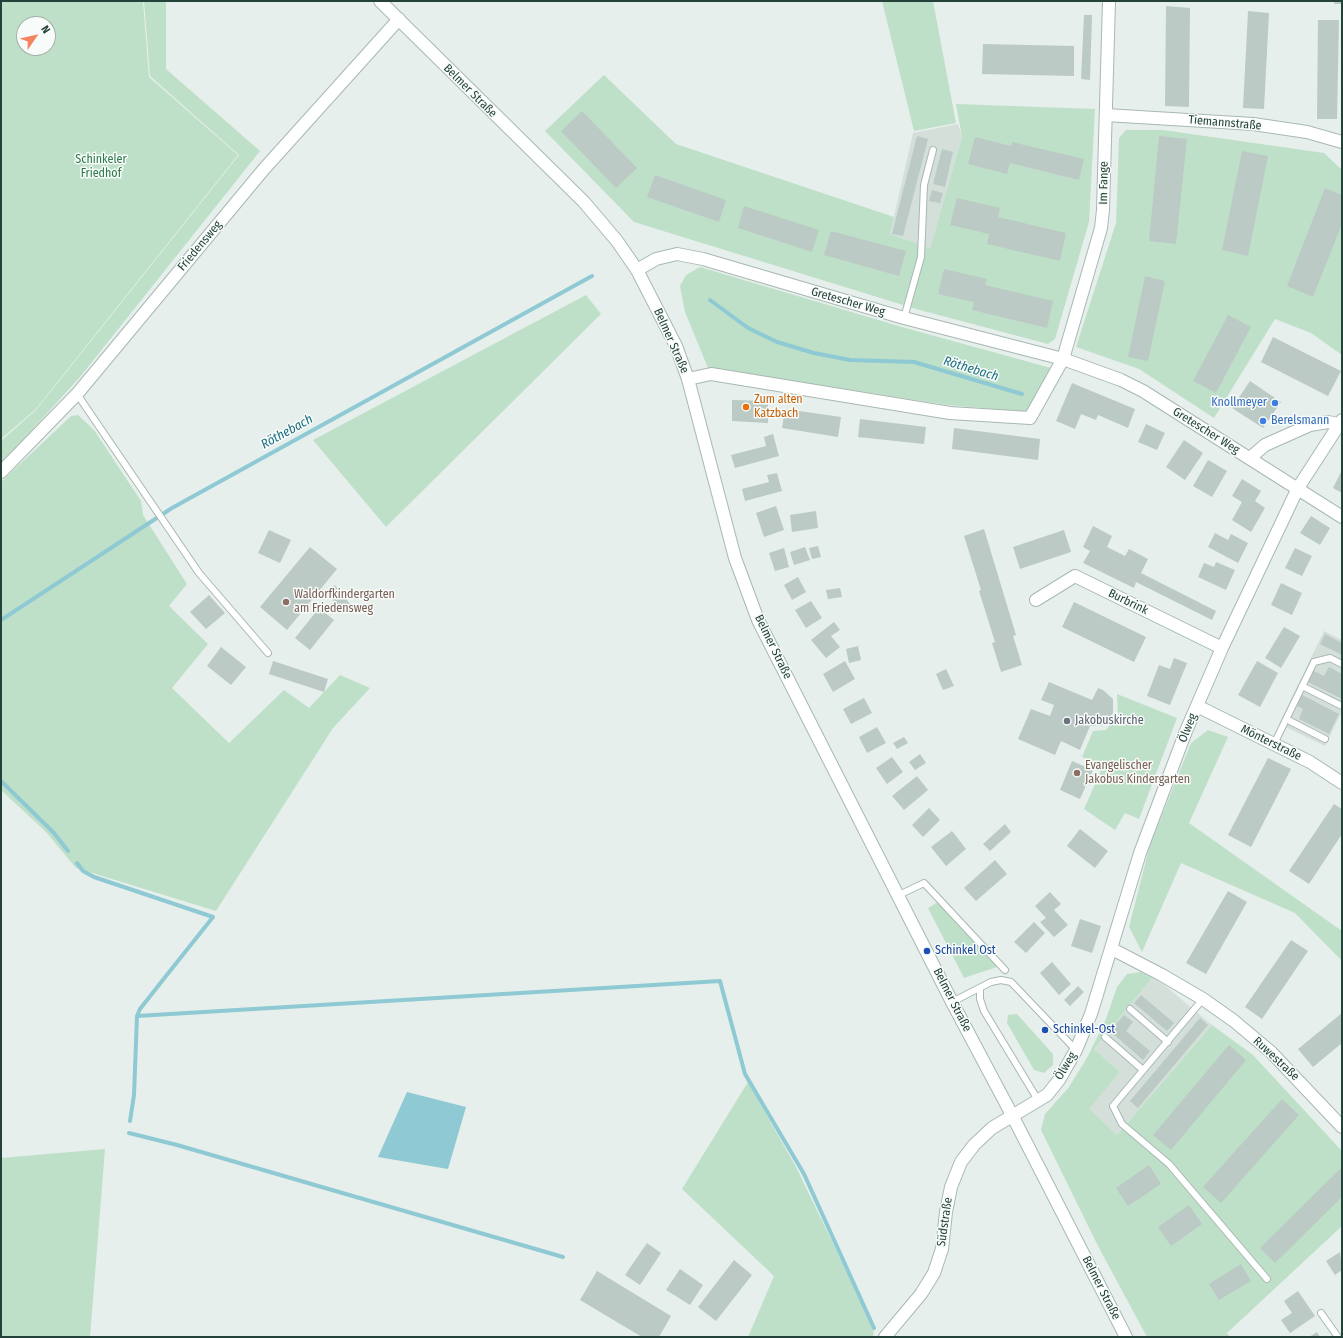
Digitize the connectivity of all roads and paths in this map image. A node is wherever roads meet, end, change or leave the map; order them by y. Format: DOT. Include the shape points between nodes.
graph roads {
  1 [pos="380,1"];
  2 [pos="1109,1"];
  3 [pos="399,19"];
  4 [pos="1106,115"];
  5 [pos="1342,142"];
  6 [pos="933,150"];
  7 [pos="637,270"];
  8 [pos="904,318"];
  9 [pos="1062,359"];
  10 [pos="688,379"];
  11 [pos="77,394"];
  12 [pos="1340,422"];
  13 [pos="1250,458"];
  14 [pos="1,472"];
  15 [pos="1298,488"];
  16 [pos="1342,517"];
  17 [pos="1036,600"];
  18 [pos="1222,648"];
  19 [pos="268,653"];
  20 [pos="1342,664"];
  21 [pos="1302,686"];
  22 [pos="1197,706"];
  23 [pos="1342,706"];
  24 [pos="1286,719"];
  25 [pos="1325,739"];
  26 [pos="1274,744"];
  27 [pos="1342,783"];
  28 [pos="899,895"];
  29 [pos="1112,949"];
  30 [pos="1006,970"];
  31 [pos="980,988"];
  32 [pos="1203,999"];
  33 [pos="952,1002"];
  34 [pos="1130,1009"];
  35 [pos="1105,1037"];
  36 [pos="1168,1042"];
  37 [pos="1076,1050"];
  38 [pos="1143,1070"];
  39 [pos="1038,1100"];
  40 [pos="1012,1115"];
  41 [pos="1342,1127"];
  42 [pos="1267,1279"];
  43 [pos="1321,1313"];
  44 [pos="885,1337"];
  45 [pos="1126,1337"];
  46 [pos="1338,1337"];
  1 -- 3 [label="street, Belmer Straße"];
  2 -- 4 [label="street, Im Fange"];
  3 -- 7 [label="street, Belmer Straße" via="584,202 617,241"];
  3 -- 11 [label="street, Friedensweg" via="264,169"];
  4 -- 5 [label="street, Tiemannstraße" via="1252,124 1308,132"];
  4 -- 9 [label="street, Im Fange" via="1101,228"];
  6 -- 8 [label="lane" via="924,185 921,257"];
  7 -- 8 [label="street, Gretescher Weg" via="656,259 677,254 703,259"];
  7 -- 10 [label="street, Belmer Straße" via="676,346"];
  8 -- 9 [label="street, Gretescher Weg"];
  9 -- 10 [label="street" via="1030,418 950,413 711,374"];
  9 -- 13 [label="street, Gretescher Weg" via="1121,380 1143,391 1204,432"];
  10 -- 28 [label="street, Belmer Straße" via="735,558 758,620"];
  11 -- 14 [label="street, Friedensweg"];
  11 -- 19 [label="lane" via="199,574"];
  12 -- 13 [label="street, Ölweg" via="1310,425 1265,445"];
  12 -- 15 [label="street, Ölweg"];
  13 -- 15 [label="street, Gretescher Weg"];
  15 -- 16 [label="street, Gretescher Weg"];
  15 -- 18 [label="street, Ölweg"];
  17 -- 18 [label="street, Burbrink" via="1075,576"];
  18 -- 22 [label="street, Ölweg"];
  20 -- 21 [label="lane" via="1330,658 1314,662"];
  21 -- 23 [label="lane"];
  21 -- 24 [label="lane"];
  22 -- 26 [label="street, Mönterstraße"];
  22 -- 29 [label="street, Ölweg" via="1140,853"];
  24 -- 25 [label="lane"];
  24 -- 26 [label="lane"];
  26 -- 27 [label="street, Mönterstraße" via="1310,762"];
  28 -- 30 [label="lane" via="924,883"];
  28 -- 33 [label="street, Belmer Straße"];
  29 -- 32 [label="street, Ruwestraße"];
  29 -- 37 [label="street, Ölweg" via="1091,1014"];
  31 -- 33 [label="lane"];
  31 -- 37 [label="lane" via="990,982 1011,982"];
  31 -- 39 [label="lane" via="984,1011"];
  32 -- 36 [label="lane"];
  32 -- 41 [label="street, Ruwestraße" via="1271,1052"];
  33 -- 40 [label="street, Belmer Straße"];
  34 -- 36 [label="lane"];
  35 -- 38 [label="lane"];
  36 -- 38 [label="lane"];
  37 -- 39 [label="street, Ölweg" via="1059,1080 1047,1095"];
  38 -- 42 [label="lane" via="1113,1106 1122,1124 1174,1170"];
  39 -- 40 [label="street, Ölweg"];
  40 -- 44 [label="street, Südstraße" via="992,1128 960,1162 951,1187 942,1249 934,1273 921,1294"];
  40 -- 45 [label="street, Belmer Straße"];
  43 -- 46 [label="lane"];
}
